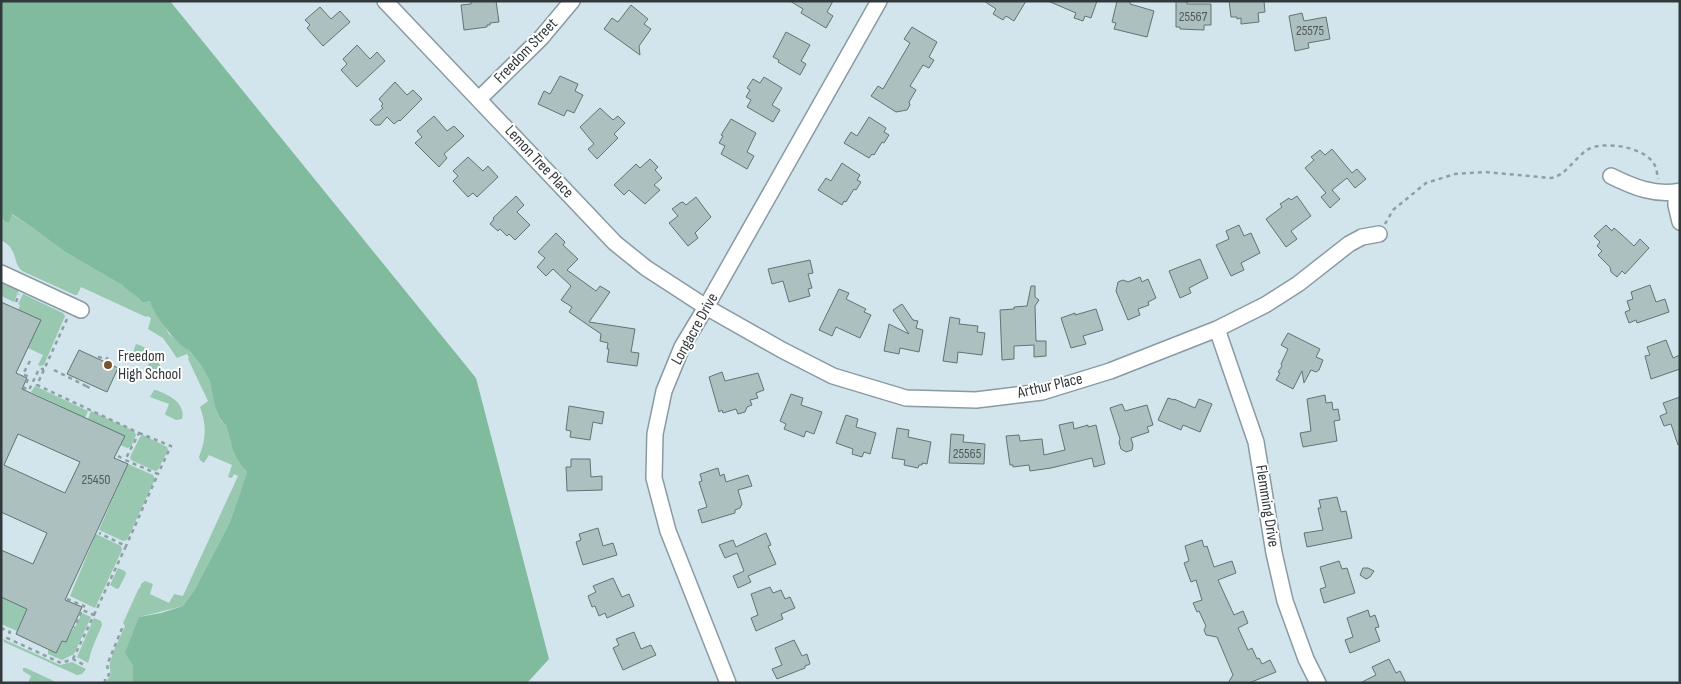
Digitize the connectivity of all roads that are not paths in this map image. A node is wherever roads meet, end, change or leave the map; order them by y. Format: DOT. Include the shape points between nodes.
graph roads {
  1 [pos="385,1"];
  2 [pos="572,1"];
  3 [pos="879,1"];
  4 [pos="479,99"];
  5 [pos="1611,176"];
  6 [pos="1672,192"];
  7 [pos="1680,222"];
  8 [pos="1379,234"];
  9 [pos="1,273"];
  10 [pos="706,307"];
  11 [pos="73,312"];
  12 [pos="1218,329"];
  13 [pos="728,683"];
  14 [pos="1318,683"];
  1 -- 4 [label="street, Lemon Tree Place"];
  2 -- 4 [label="street, Freedom Street" via="541,38"];
  3 -- 10 [label="street, Longacre Drive"];
  4 -- 10 [label="street, Lemon Tree Place" via="616,244"];
  5 -- 6 [label="street" via="1630,186"];
  6 -- 7 [label="street"];
  8 -- 12 [label="street, Arthur Place" via="1362,237 1349,244 1298,284"];
  9 -- 11 [label="street"];
  10 -- 12 [label="street, Arthur Place" via="833,376 906,398 976,400 1042,392 1110,371"];
  10 -- 13 [label="street, Longacre Drive" via="682,347 664,391 655,434 654,478 668,531"];
  12 -- 14 [label="street, Flemming Drive" via="1256,442 1274,553 1286,601"];
}
